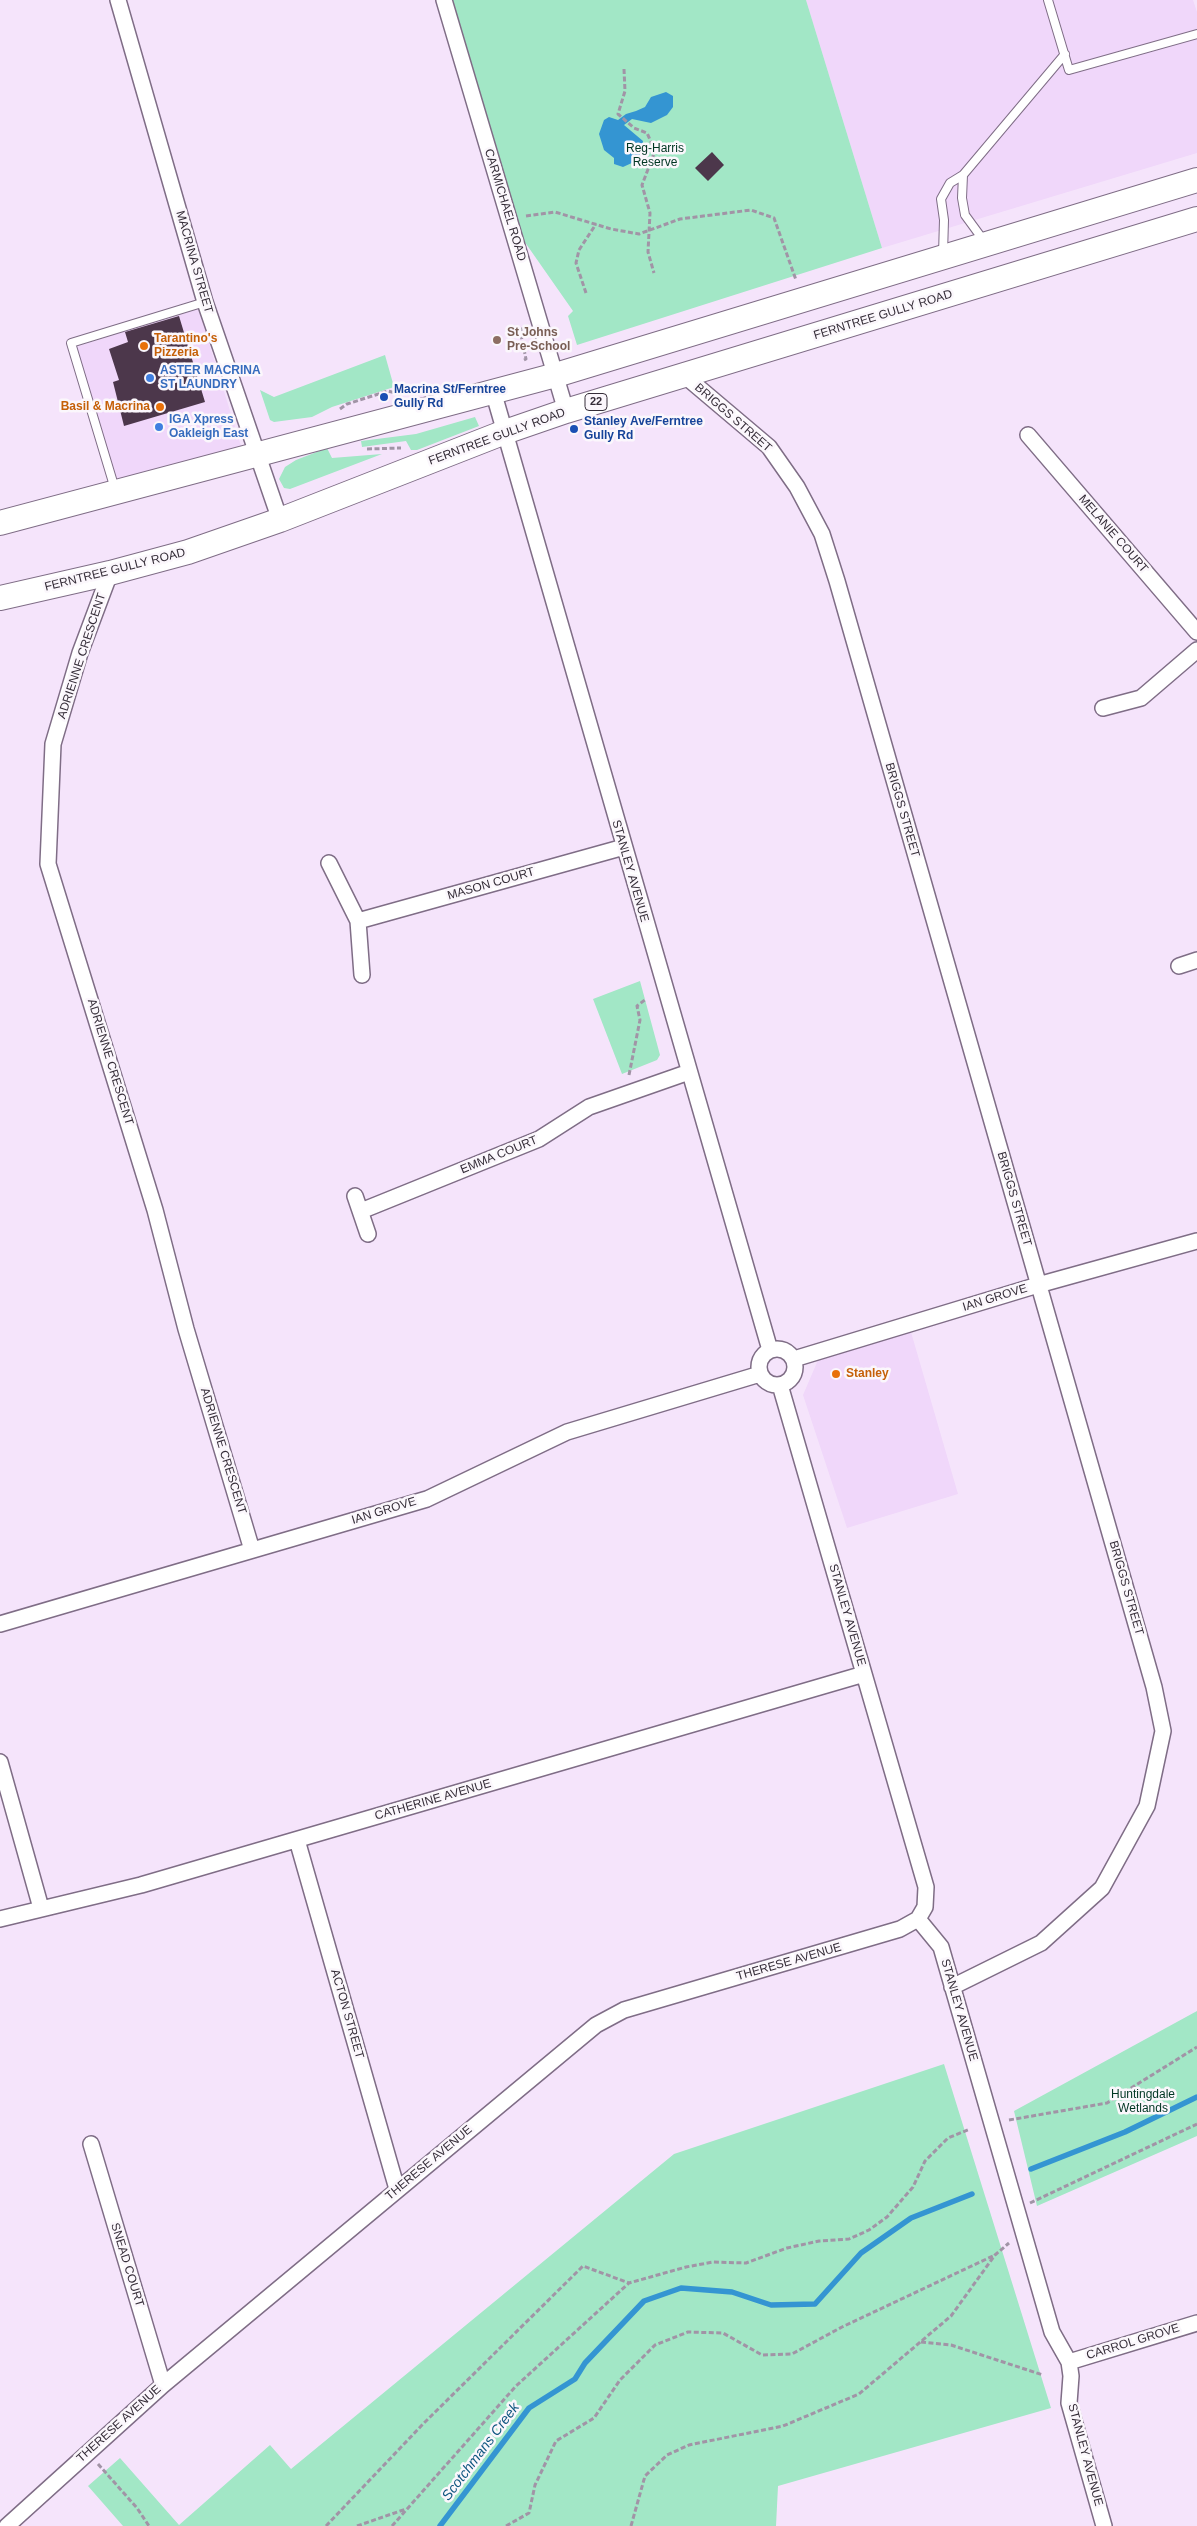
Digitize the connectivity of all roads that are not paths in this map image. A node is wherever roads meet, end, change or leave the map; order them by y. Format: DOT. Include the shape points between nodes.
graph roads {
  1 [pos="118,0"];
  2 [pos="444,0"];
  3 [pos="1048,0"];
  4 [pos="1197,34"];
  5 [pos="1065,54"];
  6 [pos="964,175"];
  7 [pos="1197,180"];
  8 [pos="1197,219"];
  9 [pos="986,244"];
  10 [pos="942,256"];
  11 [pos="205,302"];
  12 [pos="556,374"];
  13 [pos="685,376"];
  14 [pos="493,391"];
  15 [pos="566,410"];
  16 [pos="505,432"];
  17 [pos="1028,436"];
  18 [pos="258,456"];
  19 [pos="116,491"];
  20 [pos="280,520"];
  21 [pos="0,523"];
  22 [pos="110,573"];
  23 [pos="0,598"];
  24 [pos="1195,626"];
  25 [pos="1197,650"];
  26 [pos="1103,708"];
  27 [pos="624,847"];
  28 [pos="329,863"];
  29 [pos="358,922"];
  30 [pos="1197,960"];
  31 [pos="1179,966"];
  32 [pos="362,975"];
  33 [pos="689,1072"];
  34 [pos="355,1196"];
  35 [pos="361,1211"];
  36 [pos="368,1234"];
  37 [pos="1197,1241"];
  38 [pos="1038,1285"];
  39 [pos="770,1350"];
  40 [pos="794,1359"];
  41 [pos="760,1374"];
  42 [pos="780,1385"];
  43 [pos="252,1550"];
  44 [pos="0,1624"];
  45 [pos="864,1674"];
  46 [pos="0,1762"];
  47 [pos="297,1840"];
  48 [pos="42,1908"];
  49 [pos="0,1919"];
  50 [pos="918,1919"];
  51 [pos="952,1987"];
  52 [pos="91,2144"];
  53 [pos="397,2189"];
  54 [pos="1197,2323"];
  55 [pos="1069,2362"];
  56 [pos="163,2385"];
  57 [pos="7,2526"];
  58 [pos="1104,2526"];
  1 -- 11 [label="street, MACRINA STREET"];
  2 -- 12 [label="street, CARMICHAEL ROAD"];
  3 -- 5 [label="lane"];
  4 -- 5 [label="lane" via="1069,70"];
  5 -- 6 [label="lane"];
  6 -- 9 [label="lane" via="962,198 965,215"];
  6 -- 10 [label="lane" via="950,183 941,199 944,220"];
  7 -- 9 [label="main road"];
  8 -- 13 [label="main road, FERNTREE GULLY ROAD / 22"];
  9 -- 10 [label="main road"];
  10 -- 12 [label="main road"];
  11 -- 18 [label="street, MACRINA STREET"];
  11 -- 19 [label="lane" via="71,343"];
  12 -- 14 [label="main road"];
  12 -- 15 [label="street, CARMICHAEL ROAD"];
  13 -- 15 [label="main road, FERNTREE GULLY ROAD / 22"];
  13 -- 38 [label="street, BRIGGS STREET" via="769,447 797,487 822,534"];
  14 -- 16 [label="street, STANLEY AVENUE"];
  14 -- 18 [label="main road"];
  15 -- 16 [label="main road, FERNTREE GULLY ROAD / 22"];
  16 -- 20 [label="main road, FERNTREE GULLY ROAD / 22"];
  16 -- 27 [label="street, STANLEY AVENUE"];
  17 -- 24 [label="street, MELANIE COURT"];
  18 -- 19 [label="main road"];
  18 -- 20 [label="street, MACRINA STREET"];
  19 -- 21 [label="main road"];
  20 -- 22 [label="main road, FERNTREE GULLY ROAD / 22" via="188,552"];
  22 -- 23 [label="main road, FERNTREE GULLY ROAD / 22"];
  22 -- 43 [label="street, ADRIENNE CRESCENT" via="80,653 53,744 48,864 155,1210 186,1329"];
  25 -- 26 [label="street" via="1141,698"];
  27 -- 29 [label="street, MASON COURT"];
  27 -- 33 [label="street, STANLEY AVENUE"];
  28 -- 29 [label="street"];
  29 -- 32 [label="street"];
  30 -- 31 [label="street"];
  33 -- 35 [label="street, EMMA COURT" via="589,1107 539,1140"];
  33 -- 39 [label="street, STANLEY AVENUE"];
  34 -- 35 [label="street"];
  35 -- 36 [label="street"];
  37 -- 38 [label="street, IAN GROVE"];
  38 -- 40 [label="street, IAN GROVE"];
  38 -- 51 [label="street, BRIGGS STREET" via="1154,1687 1163,1730 1147,1806 1102,1888 1041,1944"];
  39 -- 40 [label="street" via="783,1349"];
  39 -- 41 [label="street" via="759,1362"];
  40 -- 42 [label="street" via="793,1377"];
  41 -- 42 [label="street" via="767,1382"];
  41 -- 43 [label="street, IAN GROVE" via="567,1432 426,1499"];
  42 -- 45 [label="street, STANLEY AVENUE"];
  43 -- 44 [label="street, IAN GROVE"];
  45 -- 47 [label="street, CATHERINE AVENUE"];
  45 -- 50 [label="street, STANLEY AVENUE" via="926,1887 925,1907"];
  46 -- 48 [label="street"];
  47 -- 48 [label="street, CATHERINE AVENUE" via="141,1885"];
  47 -- 53 [label="street, ACTON STREET"];
  48 -- 49 [label="street, CATHERINE AVENUE"];
  50 -- 51 [label="street, STANLEY AVENUE" via="941,1946"];
  50 -- 53 [label="street, THERESE AVENUE" via="900,1930 624,2010 596,2026"];
  51 -- 55 [label="street, STANLEY AVENUE" via="1052,2332"];
  52 -- 56 [label="street, SNEAD COURT"];
  53 -- 56 [label="street, THERESE AVENUE"];
  54 -- 55 [label="street, CARROL GROVE"];
  55 -- 58 [label="street, STANLEY AVENUE" via="1069,2403"];
  56 -- 57 [label="street, THERESE AVENUE"];
}
